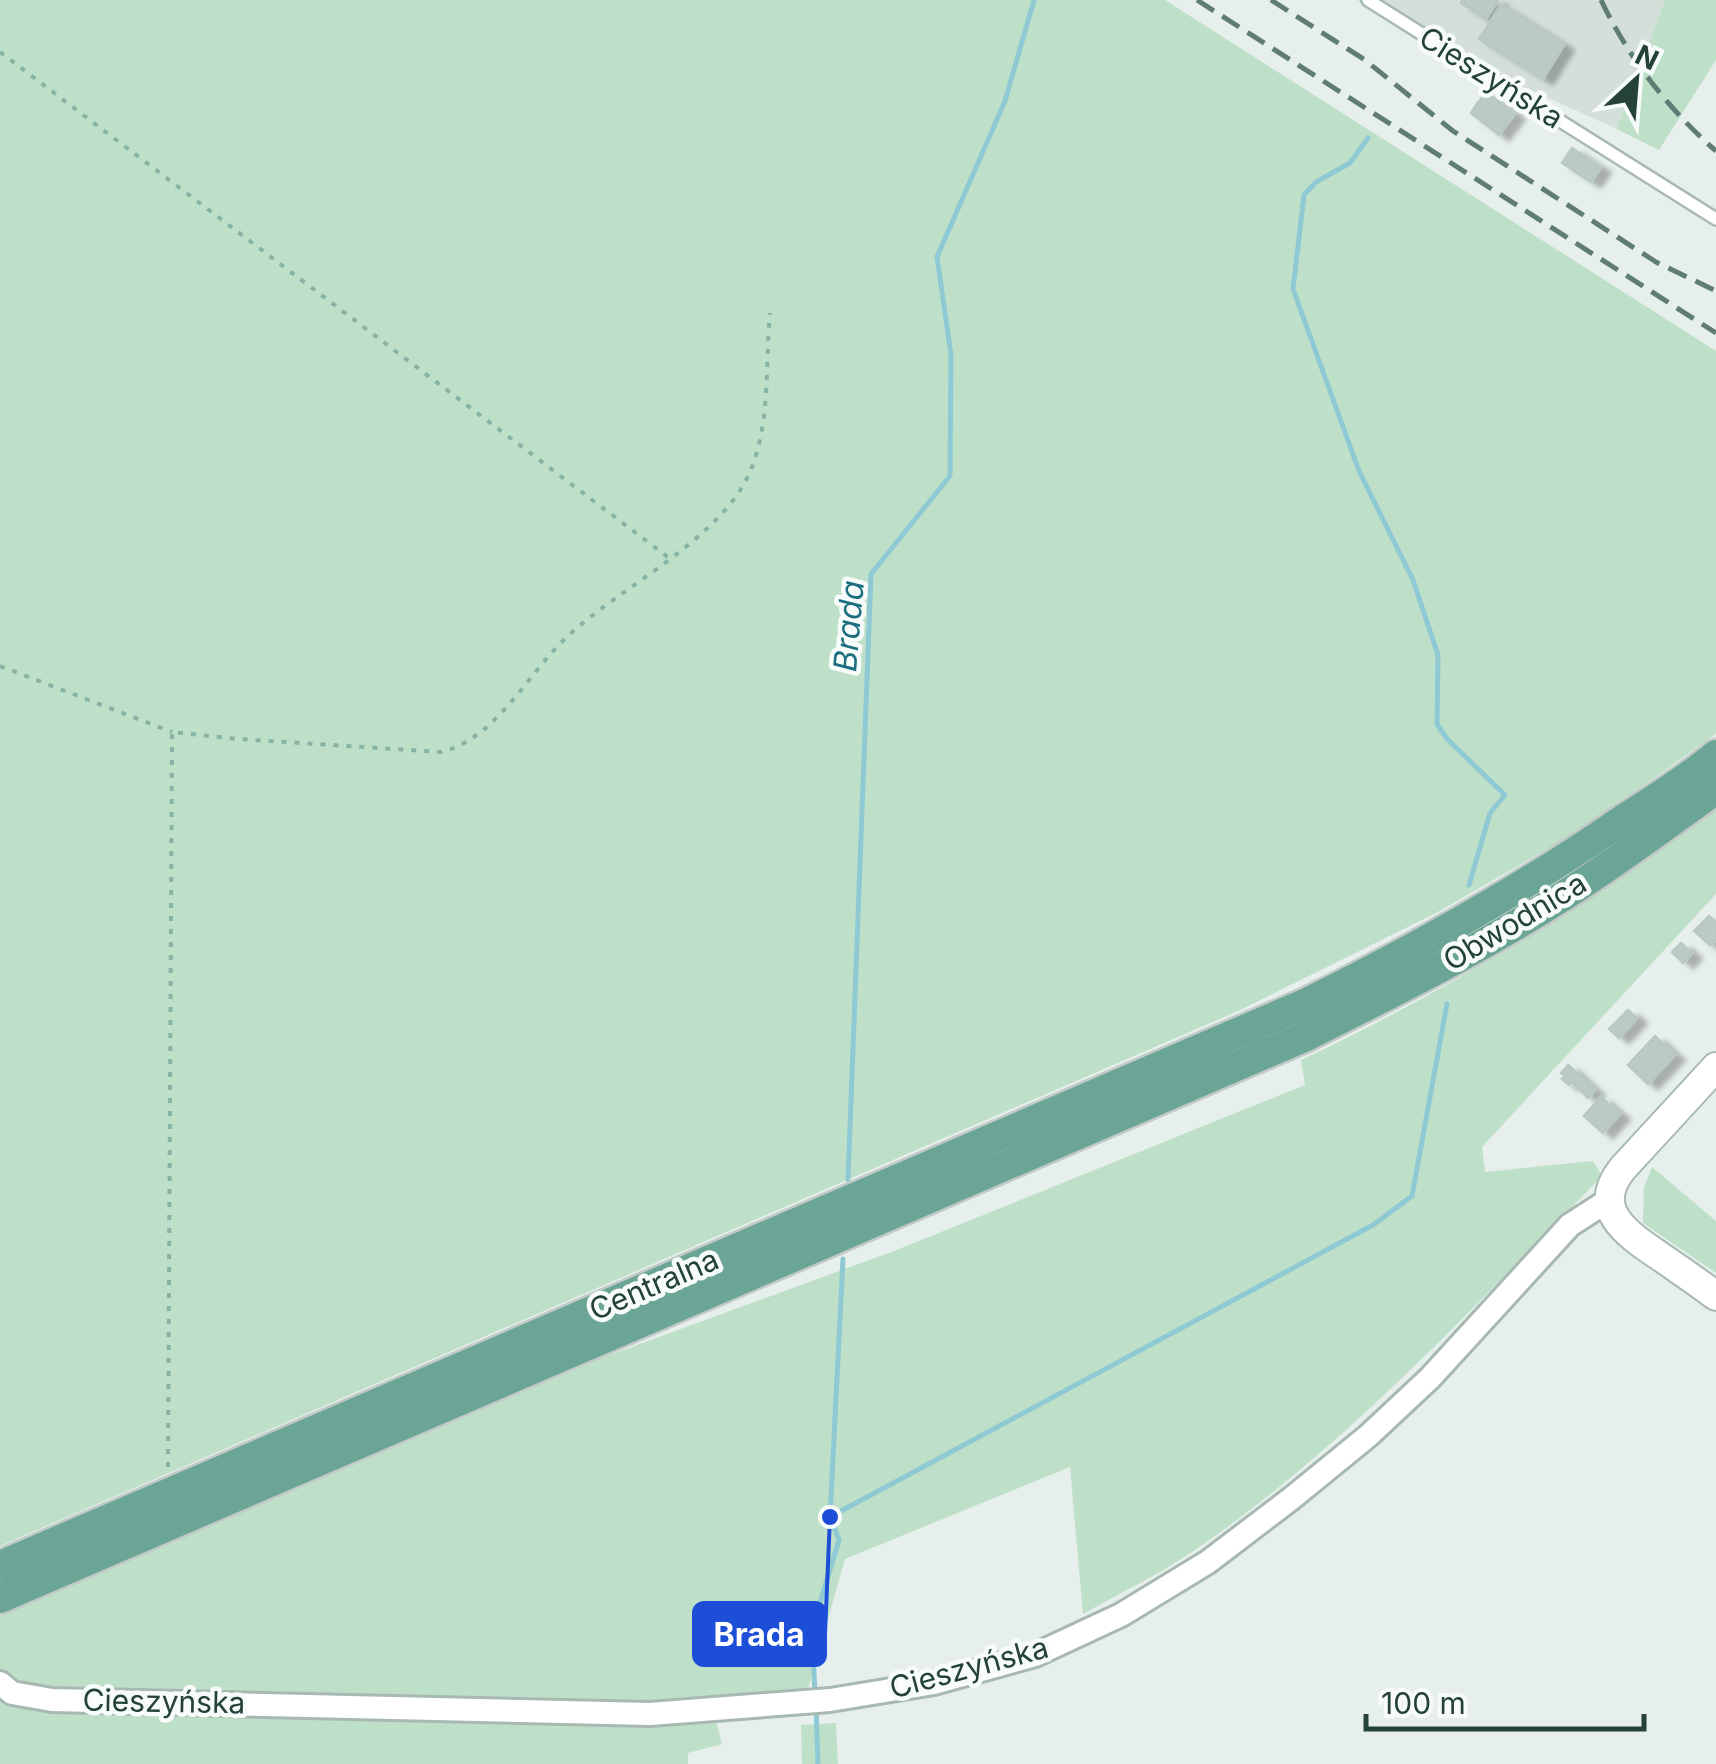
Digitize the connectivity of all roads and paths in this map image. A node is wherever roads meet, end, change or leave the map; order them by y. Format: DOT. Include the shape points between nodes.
graph roads {
  1 [pos="1368,0"];
  2 [pos="0,52"];
  3 [pos="1716,219"];
  4 [pos="770,313"];
  5 [pos="670,558"];
  6 [pos="0,666"];
  7 [pos="172,732"];
  8 [pos="1716,755"];
  9 [pos="1716,789"];
  10 [pos="1307,1003"];
  11 [pos="1304,1037"];
  12 [pos="1716,1067"];
  13 [pos="1609,1200"];
  14 [pos="1716,1296"];
  15 [pos="177,1490"];
  16 [pos="0,1566"];
  17 [pos="0,1598"];
  18 [pos="0,1683"];
  1 -- 3 [label="lane, Cieszyńska"];
  2 -- 5 [label="path"];
  4 -- 5 [label="path" via="764,427 750,474 724,512"];
  5 -- 7 [label="path" via="568,635 461,747 441,752"];
  6 -- 7 [label="path"];
  7 -- 15 [label="path" via="168,1466"];
  8 -- 10 [label="main road, Obwodnica" via="1507,894"];
  9 -- 11 [label="main road, Obwodnica" via="1542,908"];
  10 -- 15 [label="main road, Centralna"];
  11 -- 17 [label="main road, Centralna"];
  12 -- 13 [label="street, Cieszyńska" via="1614,1180"];
  13 -- 14 [label="street" via="1621,1228"];
  13 -- 18 [label="street, Cieszyńska" via="1570,1225 1368,1436 1208,1562 1036,1656 934,1684 830,1700 650,1714 52,1700 12,1693"];
  15 -- 16 [label="main road, Centralna"];
}
